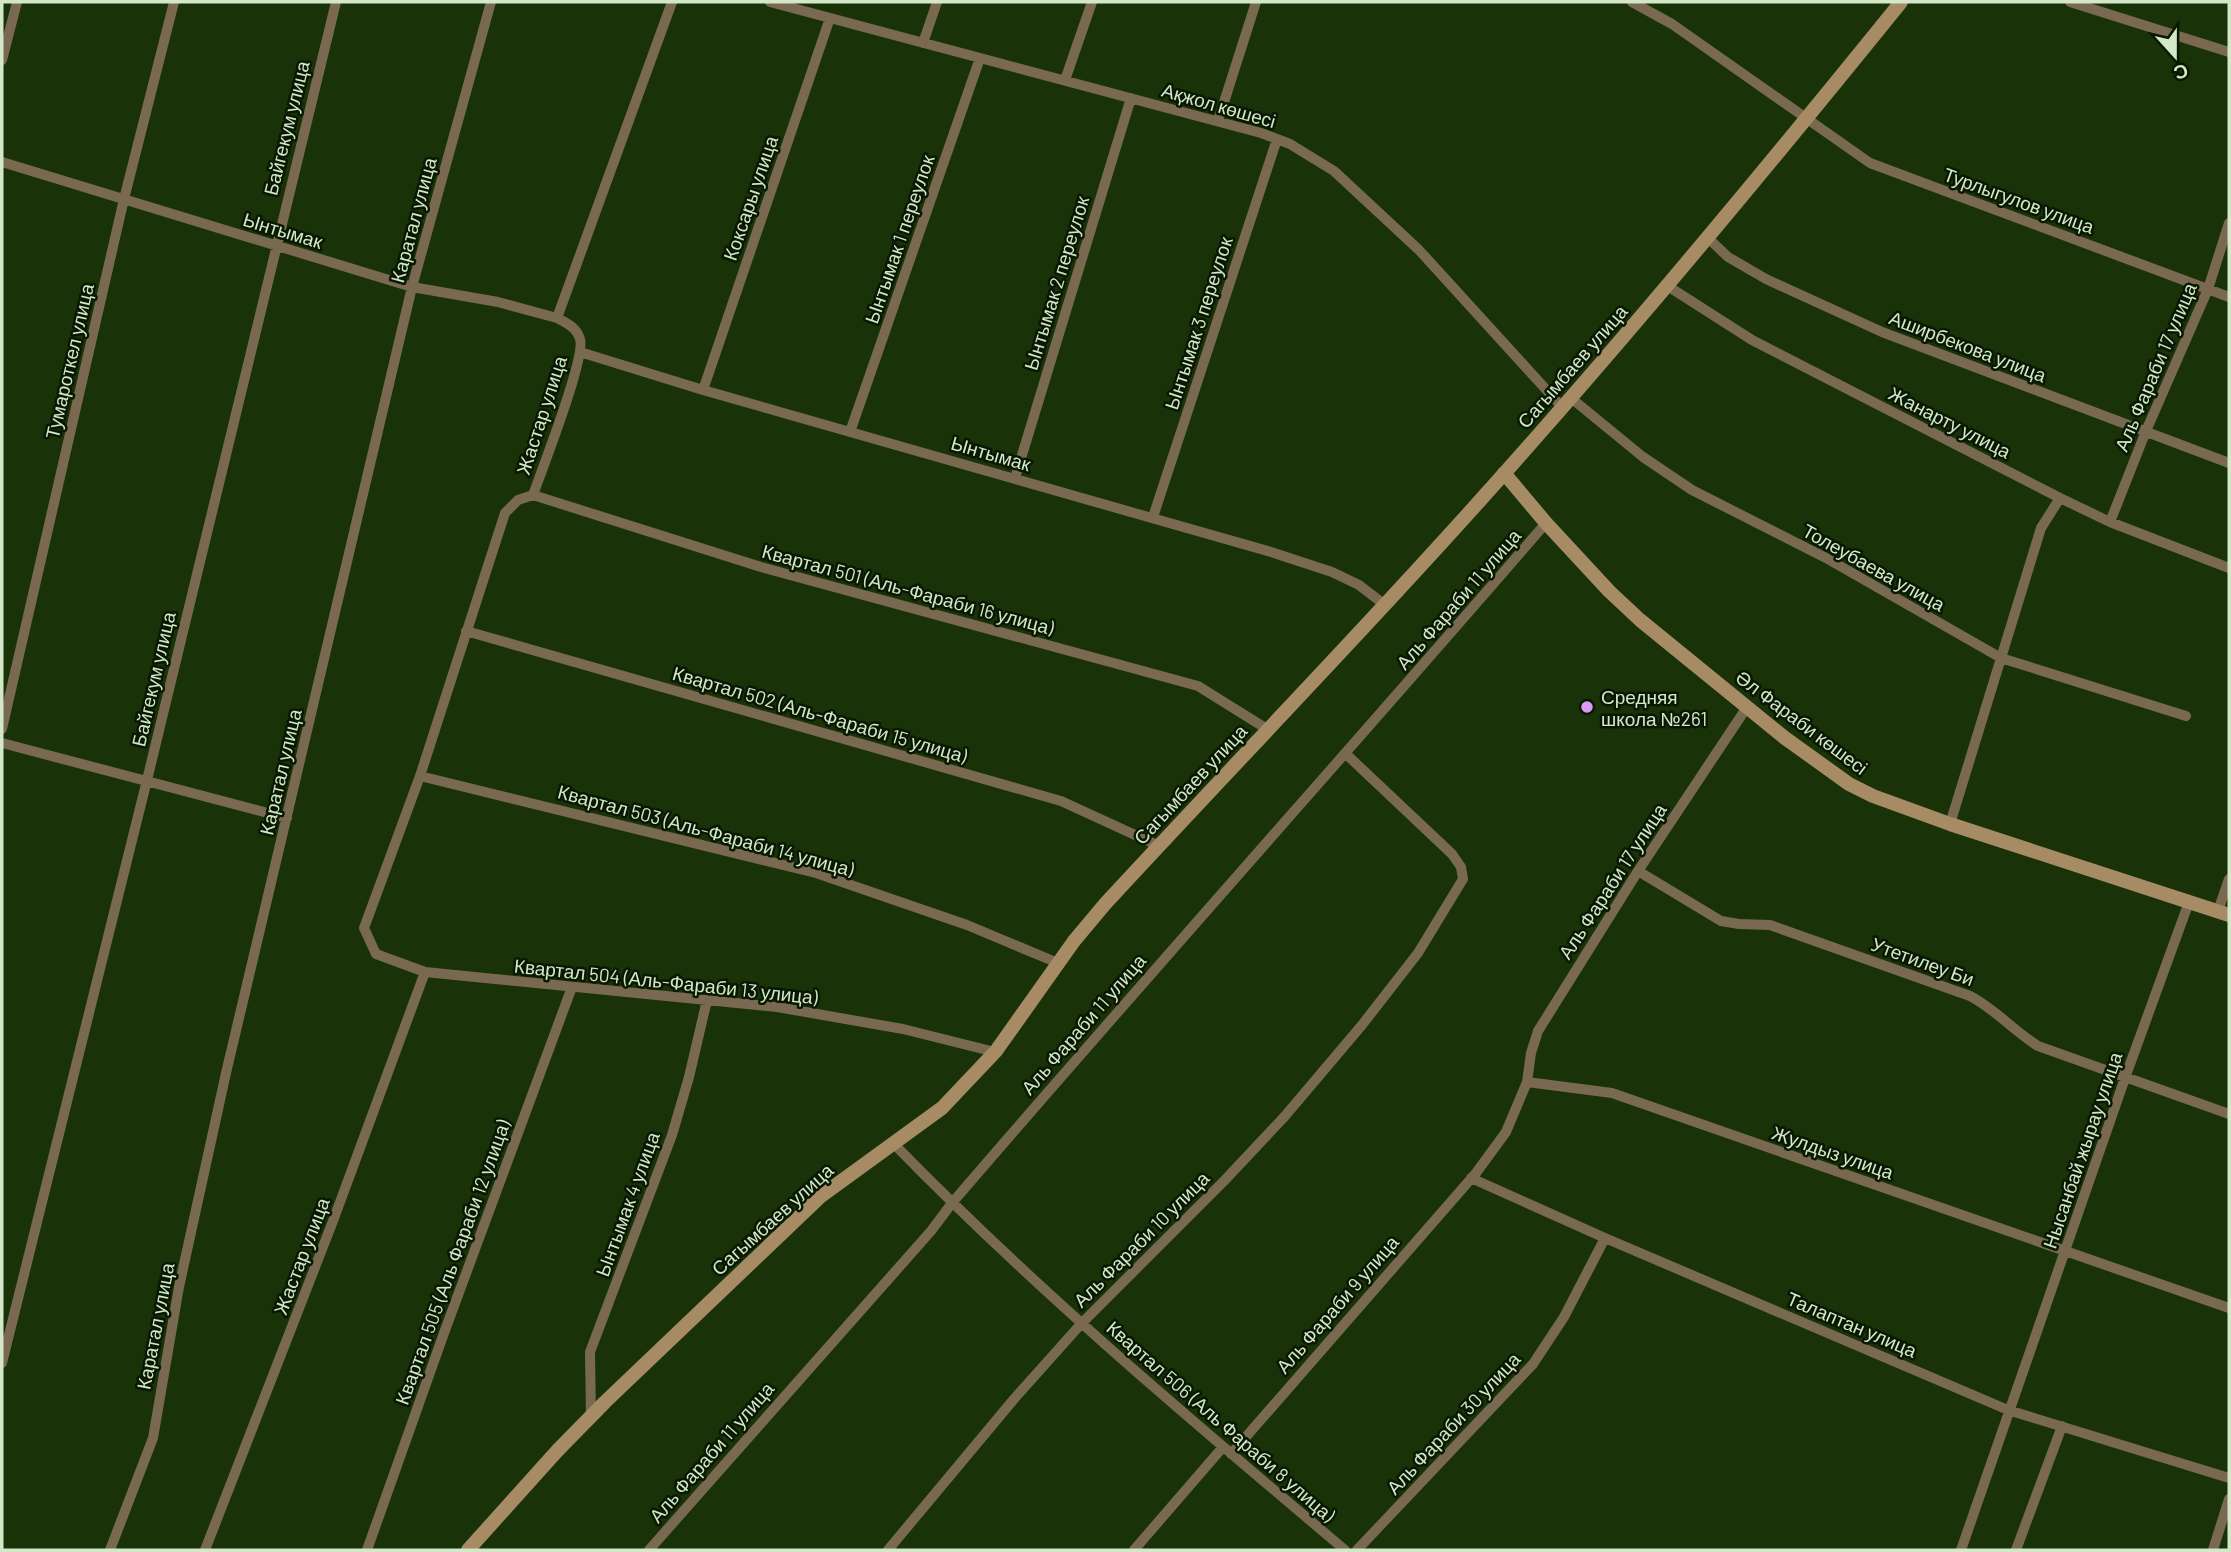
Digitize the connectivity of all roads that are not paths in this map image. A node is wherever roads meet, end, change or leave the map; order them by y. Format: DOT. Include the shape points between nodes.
graph roads {
  1 [pos="17,2"];
  2 [pos="174,2"];
  3 [pos="336,2"];
  4 [pos="491,2"];
  5 [pos="671,2"];
  6 [pos="770,2"];
  7 [pos="937,2"];
  8 [pos="1092,2"];
  9 [pos="1256,2"];
  10 [pos="1632,2"];
  11 [pos="1901,2"];
  12 [pos="2070,2"];
  13 [pos="791,4"];
  14 [pos="830,18"];
  15 [pos="923,43"];
  16 [pos="2229,52"];
  17 [pos="981,58"];
  18 [pos="2,60"];
  19 [pos="1065,80"];
  20 [pos="1131,98"];
  21 [pos="1807,119"];
  22 [pos="1218,121"];
  23 [pos="1277,139"];
  24 [pos="2,162"];
  25 [pos="124,199"];
  26 [pos="2229,223"];
  27 [pos="1707,237"];
  28 [pos="275,245"];
  29 [pos="1666,285"];
  30 [pos="412,287"];
  31 [pos="2208,289"];
  32 [pos="2229,297"];
  33 [pos="557,318"];
  34 [pos="580,352"];
  35 [pos="703,390"];
  36 [pos="1567,402"];
  37 [pos="850,432"];
  38 [pos="2146,432"];
  39 [pos="2229,463"];
  40 [pos="1504,472"];
  41 [pos="1015,478"];
  42 [pos="533,495"];
  43 [pos="2060,498"];
  44 [pos="1153,517"];
  45 [pos="2110,522"];
  46 [pos="1546,523"];
  47 [pos="2229,568"];
  48 [pos="1385,605"];
  49 [pos="466,631"];
  50 [pos="2001,659"];
  51 [pos="1747,707"];
  52 [pos="2186,716"];
  53 [pos="2,729"];
  54 [pos="1267,729"];
  55 [pos="2,743"];
  56 [pos="1346,754"];
  57 [pos="420,776"];
  58 [pos="147,780"];
  59 [pos="287,818"];
  60 [pos="1950,824"];
  61 [pos="1159,846"];
  62 [pos="1639,871"];
  63 [pos="2229,879"];
  64 [pos="2189,902"];
  65 [pos="2224,913"];
  66 [pos="376,954"];
  67 [pos="1058,963"];
  68 [pos="425,972"];
  69 [pos="572,987"];
  70 [pos="707,1000"];
  71 [pos="995,1052"];
  72 [pos="2125,1078"];
  73 [pos="1527,1082"];
  74 [pos="2229,1114"];
  75 [pos="893,1143"];
  76 [pos="1471,1178"];
  77 [pos="952,1203"];
  78 [pos="1605,1238"];
  79 [pos="2065,1251"];
  80 [pos="2229,1308"];
  81 [pos="1081,1324"];
  82 [pos="2,1363"];
  83 [pos="2008,1410"];
  84 [pos="591,1419"];
  85 [pos="2062,1426"];
  86 [pos="1227,1450"];
  87 [pos="2229,1478"];
  88 [pos="2229,1499"];
  89 [pos="110,1550"];
  90 [pos="205,1550"];
  91 [pos="367,1550"];
  92 [pos="468,1550"];
  93 [pos="649,1550"];
  94 [pos="888,1550"];
  95 [pos="1135,1550"];
  96 [pos="1345,1550"];
  97 [pos="1357,1550"];
  98 [pos="1961,1550"];
  99 [pos="2016,1550"];
  100 [pos="2213,1550"];
  1 -- 18 [label="street"];
  2 -- 25 [label="street, Тумароткел улица"];
  3 -- 28 [label="street, Байгекум улица"];
  4 -- 30 [label="street, Каратал улица"];
  5 -- 33 [label="street"];
  6 -- 13 [label="street, Ақжол көшесі"];
  7 -- 15 [label="street"];
  8 -- 19 [label="street"];
  9 -- 22 [label="street"];
  10 -- 21 [label="street, Турлыгулов улица" via="1672,24"];
  11 -- 21 [label="street, Сагымбаев улица"];
  12 -- 16 [label="street"];
  13 -- 14 [label="street, Ақжол көшесі"];
  14 -- 15 [label="street, Ақжол көшесі"];
  14 -- 35 [label="street, Коксары улица"];
  15 -- 17 [label="street, Ақжол көшесі"];
  17 -- 19 [label="street, Ақжол көшесі"];
  17 -- 37 [label="street, Ынтымак 1 переулок"];
  19 -- 20 [label="street, Ақжол көшесі"];
  20 -- 22 [label="street, Ақжол көшесі"];
  20 -- 41 [label="street, Ынтымак 2 переулок"];
  21 -- 27 [label="street, Сагымбаев улица"];
  21 -- 31 [label="street, Турлыгулов улица" via="1870,163"];
  22 -- 23 [label="street, Ақжол көшесі"];
  23 -- 36 [label="street, Ақжол көшесі" via="1334,171 1419,250"];
  23 -- 44 [label="street, Ынтымак 3 переулок"];
  24 -- 25 [label="street, Ынтымак"];
  25 -- 28 [label="street, Ынтымак"];
  25 -- 53 [label="street, Тумароткел улица"];
  26 -- 31 [label="street, Аль Фараби 17 улица"];
  27 -- 29 [label="street, Сагымбаев улица"];
  27 -- 38 [label="street, Аширбекова улица" via="1728,257 1766,279 1882,332"];
  28 -- 30 [label="street, Ынтымак"];
  28 -- 58 [label="street, Байгекум улица"];
  29 -- 36 [label="street, Сагымбаев улица"];
  29 -- 43 [label="street, Жанарту улица" via="1752,340"];
  30 -- 33 [label="street, Ынтымак"];
  30 -- 59 [label="street, Каратал улица"];
  31 -- 32 [label="street, Турлыгулов улица"];
  31 -- 38 [label="street, Аль Фараби 17 улица"];
  33 -- 34 [label="street, Жастар улица" via="577,332"];
  34 -- 35 [label="street, Ынтымак"];
  34 -- 42 [label="street, Жастар улица"];
  35 -- 37 [label="street, Ынтымак"];
  36 -- 40 [label="street, Сагымбаев улица"];
  36 -- 50 [label="street, Толеубаева улица" via="1692,490 1826,558"];
  37 -- 41 [label="street, Ынтымак"];
  38 -- 39 [label="street, Аширбекова улица"];
  38 -- 45 [label="street, Аль Фараби 17 улица"];
  40 -- 46 [label="street, Әл Фараби көшесі"];
  40 -- 48 [label="street, Сагымбаев улица"];
  41 -- 44 [label="street, Ынтымак"];
  42 -- 49 [label="street, Жастар улица" via="518,500 505,513"];
  42 -- 54 [label="street, Квартал 501 (Аль-Фараби 16 улица)" via="761,567 1198,686"];
  43 -- 45 [label="street, Жанарту улица"];
  43 -- 50 [label="street" via="2041,528"];
  44 -- 48 [label="street, Ынтымак" via="1332,572"];
  45 -- 47 [label="street, Жанарту улица"];
  46 -- 51 [label="street, Әл Фараби көшесі" via="1640,620"];
  46 -- 56 [label="street, Аль Фараби 11 улица"];
  48 -- 54 [label="street, Сагымбаев улица"];
  49 -- 57 [label="street, Жастар улица"];
  49 -- 61 [label="street, Квартал 502 (Аль-Фараби 15 улица)" via="1061,801"];
  50 -- 52 [label="street, Толеубаева улица"];
  50 -- 60 [label="street"];
  51 -- 60 [label="street, Әл Фараби көшесі" via="1849,784"];
  51 -- 62 [label="street, Аль Фараби 17 улица"];
  54 -- 61 [label="street, Сагымбаев улица"];
  55 -- 58 [label="street"];
  56 -- 77 [label="street, Аль Фараби 11 улица"];
  56 -- 81 [label="street, Аль Фараби 10 улица" via="1452,854 1463,879 1418,953 1285,1116"];
  57 -- 66 [label="street, Жастар улица" via="364,928"];
  57 -- 67 [label="street, Квартал 503 (Аль-Фараби 14 улица)" via="816,873 967,925"];
  58 -- 59 [label="street"];
  58 -- 82 [label="street, Байгекум улица"];
  59 -- 89 [label="street, Каратал улица" via="182,1274 153,1438"];
  60 -- 64 [label="street, Әл Фараби көшесі"];
  61 -- 67 [label="street, Сагымбаев улица"];
  62 -- 72 [label="street, Утетилеу Би" via="1721,921 1770,925 1970,996 2038,1046"];
  62 -- 73 [label="street, Аль Фараби 17 улица" via="1538,1031"];
  63 -- 65 [label="street"];
  64 -- 65 [label="street, Әл Фараби көшесі"];
  64 -- 72 [label="street, Нысанбай жырау улица"];
  66 -- 68 [label="street, Квартал 504 (Аль-Фараби 13 улица)"];
  67 -- 71 [label="street, Сагымбаев улица"];
  68 -- 69 [label="street, Квартал 504 (Аль-Фараби 13 улица)"];
  68 -- 90 [label="street, Жастар улица"];
  69 -- 70 [label="street, Квартал 504 (Аль-Фараби 13 улица)"];
  69 -- 91 [label="street, Квартал 505 (Аль Фараби 12 улица)"];
  70 -- 71 [label="street, Квартал 504 (Аль-Фараби 13 улица)" via="777,1007"];
  70 -- 84 [label="street, Ынтымак 4 улица" via="672,1135 590,1352"];
  71 -- 75 [label="street, Сагымбаев улица" via="942,1108"];
  72 -- 74 [label="street, Утетилеу Би"];
  72 -- 79 [label="street, Нысанбай жырау улица"];
  73 -- 76 [label="street" via="1506,1132"];
  73 -- 79 [label="street, Жулдыз улица" via="1612,1093"];
  75 -- 77 [label="street, Квартал 506 (Аль Фараби 8 улица)"];
  75 -- 84 [label="street, Сагымбаев улица" via="821,1196"];
  76 -- 78 [label="street, Талаптан улица"];
  76 -- 86 [label="street, Аль Фараби 9 улица"];
  77 -- 81 [label="street, Квартал 506 (Аль Фараби 8 улица)"];
  77 -- 93 [label="street, Аль Фараби 11 улица"];
  78 -- 83 [label="street, Талаптан улица"];
  78 -- 97 [label="street, Аль Фараби 30 улица" via="1534,1363"];
  79 -- 80 [label="street, Жулдыз улица"];
  79 -- 83 [label="street, Нысанбай жырау улица"];
  81 -- 86 [label="street, Квартал 506 (Аль Фараби 8 улица)"];
  81 -- 94 [label="street, Аль Фараби 10 улица"];
  83 -- 85 [label="street, Талаптан улица"];
  83 -- 98 [label="street, Нысанбай жырау улица"];
  84 -- 92 [label="street, Сагымбаев улица"];
  85 -- 87 [label="street, Талаптан улица"];
  85 -- 99 [label="street"];
  86 -- 95 [label="street, Аль Фараби 9 улица"];
  86 -- 96 [label="street, Квартал 506 (Аль Фараби 8 улица)"];
  88 -- 100 [label="street"];
}
